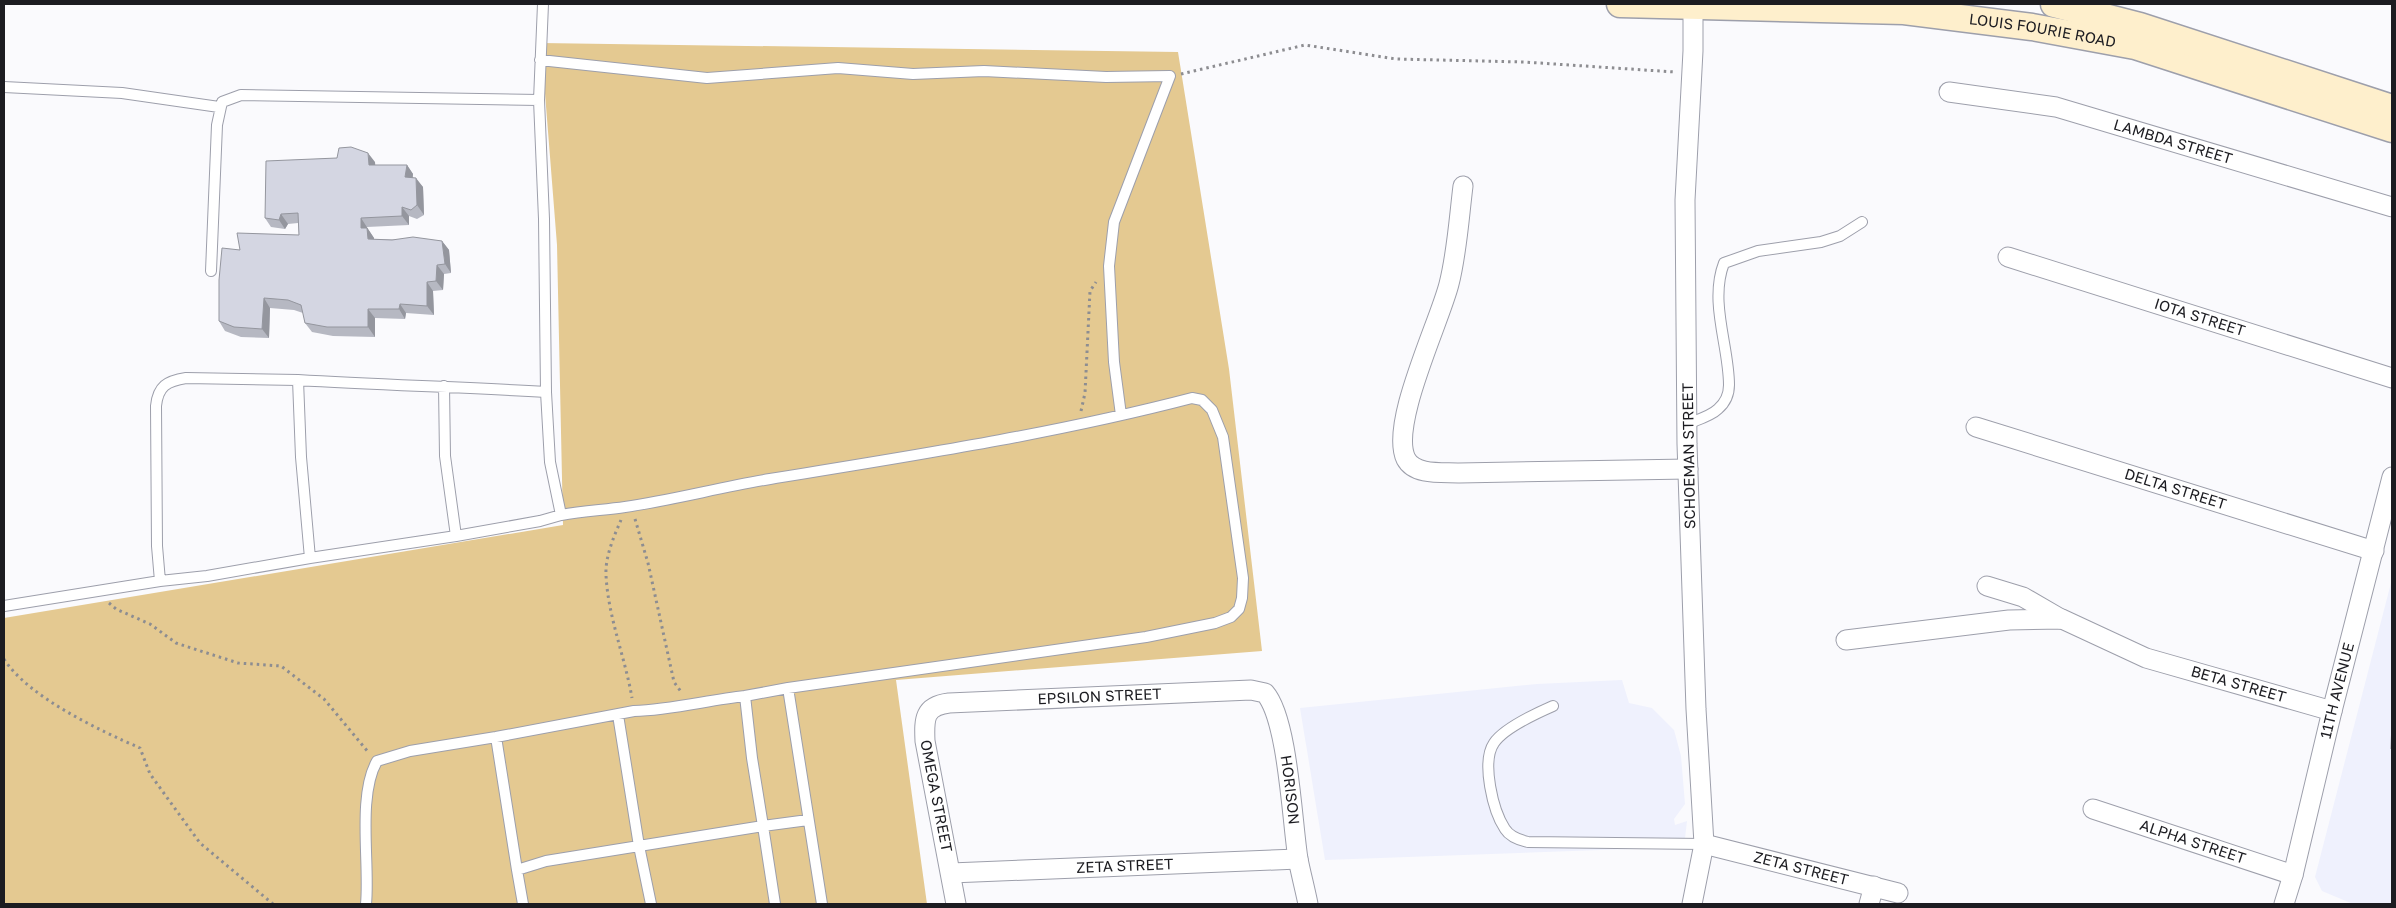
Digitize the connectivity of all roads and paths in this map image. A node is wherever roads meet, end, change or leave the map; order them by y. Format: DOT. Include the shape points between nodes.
graph roads {
  1 [pos="543,4"];
  2 [pos="1620,4"];
  3 [pos="2054,4"];
  4 [pos="1693,5"];
  5 [pos="540,60"];
  6 [pos="1690,73"];
  7 [pos="1170,76"];
  8 [pos="4,87"];
  9 [pos="1949,92"];
  10 [pos="539,100"];
  11 [pos="219,108"];
  12 [pos="2392,108"];
  13 [pos="2392,129"];
  14 [pos="1463,186"];
  15 [pos="2392,207"];
  16 [pos="1862,222"];
  17 [pos="2008,257"];
  18 [pos="1109,266"];
  19 [pos="211,271"];
  20 [pos="2392,378"];
  21 [pos="298,380"];
  22 [pos="444,386"];
  23 [pos="546,392"];
  24 [pos="1122,415"];
  25 [pos="1078,424"];
  26 [pos="1687,424"];
  27 [pos="1976,427"];
  28 [pos="1688,469"];
  29 [pos="2392,477"];
  30 [pos="626,507"];
  31 [pos="2388,509"];
  32 [pos="561,515"];
  33 [pos="456,536"];
  34 [pos="2374,551"];
  35 [pos="310,558"];
  36 [pos="160,580"];
  37 [pos="1987,586"];
  38 [pos="97,590"];
  39 [pos="4,606"];
  40 [pos="2062,619"];
  41 [pos="1846,640"];
  42 [pos="4,660"];
  43 [pos="788,688"];
  44 [pos="1251,690"];
  45 [pos="746,696"];
  46 [pos="690,703"];
  47 [pos="949,703"];
  48 [pos="1553,706"];
  49 [pos="634,711"];
  50 [pos="2332,711"];
  51 [pos="618,715"];
  52 [pos="496,737"];
  53 [pos="377,761"];
  54 [pos="2093,809"];
  55 [pos="808,820"];
  56 [pos="763,826"];
  57 [pos="1704,844"];
  58 [pos="639,846"];
  59 [pos="1298,859"];
  60 [pos="517,870"];
  61 [pos="951,873"];
  62 [pos="2293,876"];
  63 [pos="1898,893"];
  64 [pos="1872,895"];
  65 [pos="2291,902"];
  66 [pos="273,904"];
  67 [pos="366,904"];
  68 [pos="523,904"];
  69 [pos="651,904"];
  70 [pos="775,904"];
  71 [pos="822,904"];
  72 [pos="956,904"];
  73 [pos="1308,904"];
  74 [pos="1692,904"];
  1 -- 5 [label="lane"];
  2 -- 4 [label="main road, LOUIS FOURIE ROAD"];
  3 -- 12 [label="main road, LOUIS FOURIE ROAD" via="2140,26"];
  4 -- 6 [label="street, SCHOEMAN STREET"];
  4 -- 13 [label="main road, LOUIS FOURIE ROAD" via="1904,12 2032,27 2135,46"];
  5 -- 7 [label="lane" via="707,78 838,68 913,74 984,71 1106,77"];
  5 -- 10 [label="lane"];
  6 -- 7 [label="path" via="1524,62 1396,59 1305,44"];
  6 -- 26 [label="street, SCHOEMAN STREET" via="1685,200"];
  7 -- 18 [label="lane" via="1114,222"];
  8 -- 11 [label="lane" via="122,93"];
  9 -- 15 [label="street, LAMBDA STREET" via="2056,107"];
  10 -- 11 [label="lane" via="240,95 228,98"];
  10 -- 23 [label="lane"];
  11 -- 19 [label="lane"];
  14 -- 28 [label="street" via="1450,284 1407,408 1404,438 1408,462 1423,471 1459,473"];
  16 -- 26 [label="lane" via="1840,236 1821,242 1758,251 1724,263 1720,272 1720,315 1730,387 1725,402 1717,411"];
  17 -- 20 [label="street, IOTA STREET"];
  18 -- 24 [label="lane" via="1114,362"];
  18 -- 25 [label="path" via="1090,291 1085,394"];
  21 -- 22 [label="lane"];
  21 -- 35 [label="lane"];
  21 -- 36 [label="lane" via="186,378 162,386 156,406"];
  22 -- 23 [label="lane"];
  22 -- 33 [label="lane" via="445,456"];
  23 -- 32 [label="lane" via="550,462"];
  24 -- 25 [label="lane"];
  24 -- 43 [label="lane" via="1192,398 1202,400 1212,410 1223,437 1243,578 1239,609 1231,617 1146,637"];
  25 -- 30 [label="lane"];
  26 -- 28 [label="street, SCHOEMAN STREET"];
  27 -- 34 [label="street, DELTA STREET"];
  28 -- 57 [label="street, SCHOEMAN STREET"];
  29 -- 31 [label="street, 11TH AVENUE"];
  30 -- 32 [label="lane"];
  30 -- 46 [label="path" via="636,520 648,562 674,682"];
  30 -- 49 [label="path" via="612,541 606,573"];
  31 -- 34 [label="street, 11TH AVENUE"];
  32 -- 33 [label="lane"];
  33 -- 35 [label="lane"];
  34 -- 50 [label="street, 11TH AVENUE"];
  35 -- 36 [label="lane" via="207,576"];
  36 -- 38 [label="lane"];
  37 -- 40 [label="street, BETA STREET" via="2023,597"];
  38 -- 39 [label="lane"];
  38 -- 53 [label="path" via="116,609 150,624 176,643 238,663 281,666 324,698"];
  40 -- 41 [label="street" via="2009,620"];
  40 -- 50 [label="street, BETA STREET" via="2146,658"];
  42 -- 66 [label="path" via="13,674 85,723 140,748 150,774 200,843"];
  43 -- 45 [label="lane"];
  43 -- 55 [label="lane"];
  44 -- 47 [label="street, EPSILON STREET"];
  44 -- 59 [label="street, HORISON" via="1265,693 1276,710"];
  45 -- 46 [label="lane"];
  45 -- 56 [label="lane"];
  46 -- 49 [label="lane"];
  47 -- 61 [label="street, OMEGA STREET" via="935,706 924,720 925,741"];
  48 -- 57 [label="lane" via="1524,719 1494,743 1488,768 1495,808 1506,830 1517,840 1528,842"];
  49 -- 51 [label="lane"];
  50 -- 62 [label="street, 11TH AVENUE"];
  51 -- 52 [label="lane"];
  51 -- 58 [label="lane"];
  52 -- 53 [label="lane" via="410,751"];
  52 -- 60 [label="lane"];
  53 -- 67 [label="lane" via="371,770 368,790"];
  54 -- 62 [label="street, ALPHA STREET"];
  55 -- 56 [label="lane"];
  55 -- 71 [label="lane"];
  56 -- 58 [label="lane"];
  56 -- 70 [label="lane"];
  57 -- 64 [label="street, ZETA STREET"];
  57 -- 74 [label="street, SCHOEMAN STREET"];
  58 -- 60 [label="lane" via="546,861"];
  58 -- 69 [label="lane"];
  59 -- 61 [label="street, ZETA STREET"];
  59 -- 73 [label="street, HORISON"];
  60 -- 68 [label="lane"];
  61 -- 72 [label="street, OMEGA STREET"];
  62 -- 65 [label="street, 11TH AVENUE"];
  63 -- 64 [label="street, ZETA STREET"];
}
